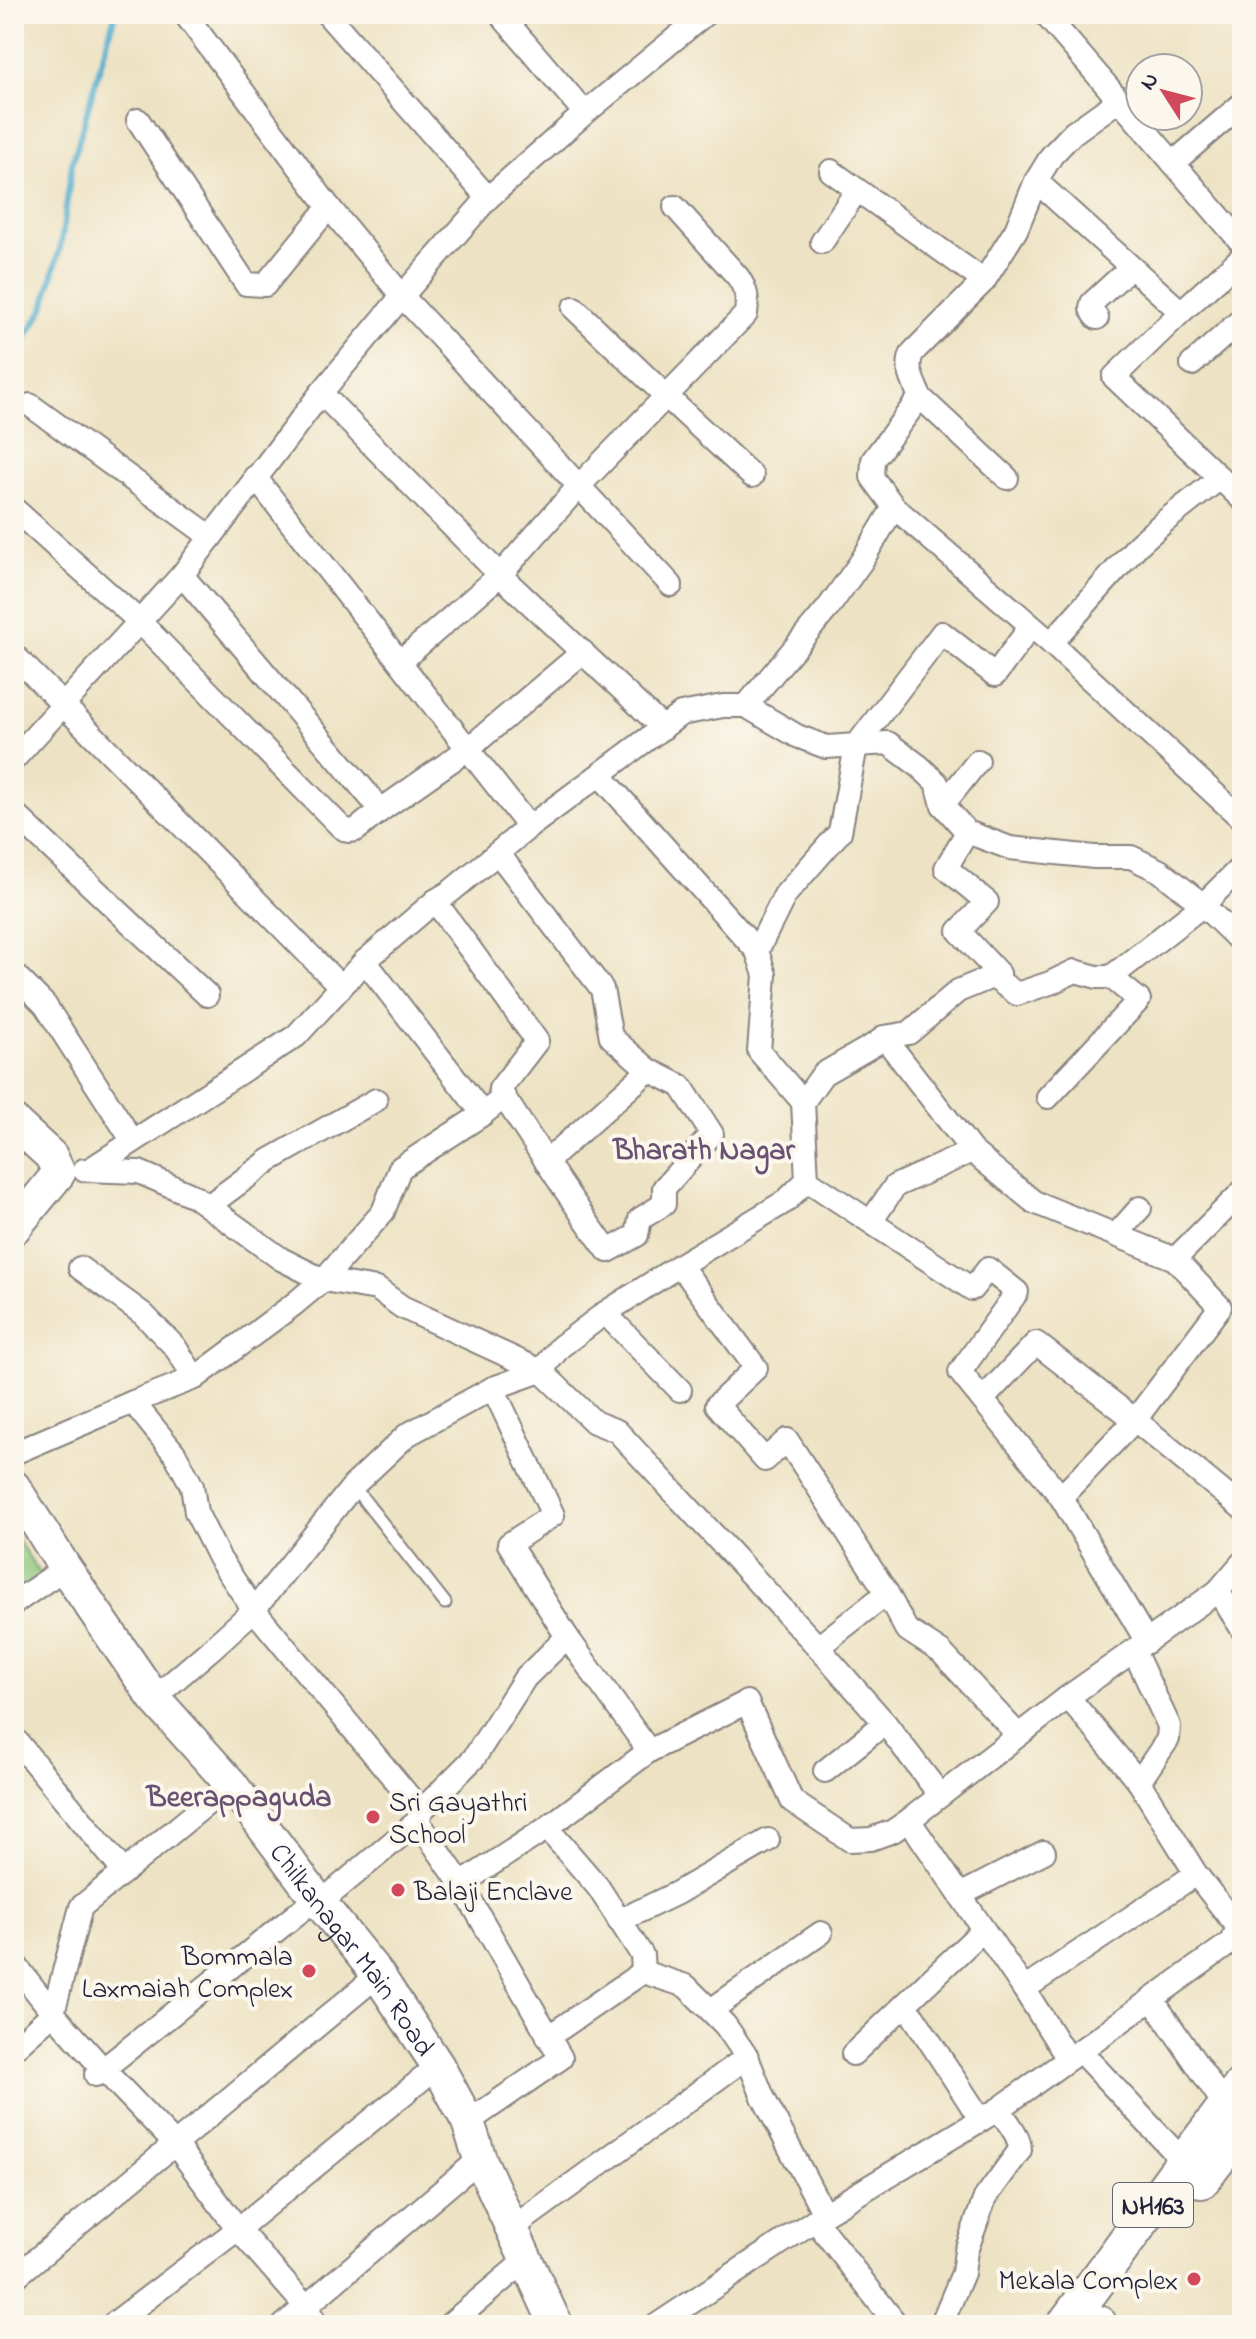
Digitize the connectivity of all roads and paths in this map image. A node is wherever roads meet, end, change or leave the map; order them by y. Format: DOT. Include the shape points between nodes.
graph roads {
  1 [pos="185,14"];
  2 [pos="327,14"];
  3 [pos="500,14"];
  4 [pos="1045,14"];
  5 [pos="692,18"];
  6 [pos="1119,100"];
  7 [pos="1242,104"];
  8 [pos="585,113"];
  9 [pos="138,120"];
  10 [pos="1173,163"];
  11 [pos="831,171"];
  12 [pos="1036,181"];
  13 [pos="857,190"];
  14 [pos="488,198"];
  15 [pos="329,207"];
  16 [pos="675,207"];
  17 [pos="822,242"];
  18 [pos="1242,243"];
  19 [pos="1242,257"];
  20 [pos="1131,267"];
  21 [pos="984,281"];
  22 [pos="402,296"];
  23 [pos="574,308"];
  24 [pos="1181,312"];
  25 [pos="1097,318"];
  26 [pos="1242,319"];
  27 [pos="1192,364"];
  28 [pos="321,393"];
  29 [pos="666,396"];
  30 [pos="920,397"];
  31 [pos="30,405"];
  32 [pos="752,476"];
  33 [pos="255,477"];
  34 [pos="1007,478"];
  35 [pos="1220,478"];
  36 [pos="578,487"];
  37 [pos="1242,499"];
  38 [pos="894,507"];
  39 [pos="14,509"];
  40 [pos="211,537"];
  41 [pos="182,575"];
  42 [pos="500,575"];
  43 [pos="671,585"];
  44 [pos="140,622"];
  45 [pos="1031,626"];
  46 [pos="1051,643"];
  47 [pos="583,652"];
  48 [pos="14,655"];
  49 [pos="401,661"];
  50 [pos="746,706"];
  51 [pos="64,707"];
  52 [pos="663,728"];
  53 [pos="856,746"];
  54 [pos="468,749"];
  55 [pos="14,759"];
  56 [pos="978,761"];
  57 [pos="600,775"];
  58 [pos="943,805"];
  59 [pos="381,810"];
  60 [pos="14,813"];
  61 [pos="1242,819"];
  62 [pos="529,827"];
  63 [pos="967,832"];
  64 [pos="498,853"];
  65 [pos="1242,866"];
  66 [pos="435,901"];
  67 [pos="1203,905"];
  68 [pos="1242,943"];
  69 [pos="757,951"];
  70 [pos="365,961"];
  71 [pos="14,974"];
  72 [pos="999,974"];
  73 [pos="1111,977"];
  74 [pos="341,987"];
  75 [pos="207,995"];
  76 [pos="884,1037"];
  77 [pos="649,1070"];
  78 [pos="504,1097"];
  79 [pos="1048,1097"];
  80 [pos="376,1100"];
  81 [pos="803,1102"];
  82 [pos="483,1114"];
  83 [pos="14,1122"];
  84 [pos="132,1140"];
  85 [pos="972,1151"];
  86 [pos="546,1162"];
  87 [pos="74,1171"];
  88 [pos="807,1180"];
  89 [pos="1239,1199"];
  90 [pos="208,1206"];
  91 [pos="1140,1208"];
  92 [pos="872,1220"];
  93 [pos="14,1228"];
  94 [pos="1116,1235"];
  95 [pos="1175,1259"];
  96 [pos="680,1265"];
  97 [pos="80,1268"];
  98 [pos="323,1280"];
  99 [pos="605,1313"];
  100 [pos="541,1371"];
  101 [pos="195,1378"];
  102 [pos="493,1388"];
  103 [pos="680,1390"];
  104 [pos="983,1399"];
  105 [pos="133,1402"];
  106 [pos="1135,1420"];
  107 [pos="14,1453"];
  108 [pos="353,1486"];
  109 [pos="14,1487"];
  110 [pos="1061,1497"];
  111 [pos="1242,1508"];
  112 [pos="1242,1563"];
  113 [pos="65,1568"];
  114 [pos="1218,1591"];
  115 [pos="887,1593"];
  116 [pos="14,1603"];
  117 [pos="445,1603"];
  118 [pos="254,1610"];
  119 [pos="1242,1629"];
  120 [pos="567,1637"];
  121 [pos="818,1647"];
  122 [pos="1141,1647"];
  123 [pos="1068,1697"];
  124 [pos="154,1698"];
  125 [pos="885,1723"];
  126 [pos="1018,1735"];
  127 [pos="14,1738"];
  128 [pos="649,1751"];
  129 [pos="825,1771"];
  130 [pos="1139,1782"];
  131 [pos="231,1784"];
  132 [pos="940,1795"];
  133 [pos="419,1816"];
  134 [pos="909,1820"];
  135 [pos="547,1828"];
  136 [pos="768,1840"];
  137 [pos="1044,1852"];
  138 [pos="124,1872"];
  139 [pos="1196,1874"];
  140 [pos="461,1884"];
  141 [pos="960,1895"];
  142 [pos="320,1903"];
  143 [pos="619,1921"];
  144 [pos="1240,1925"];
  145 [pos="983,1930"];
  146 [pos="821,1933"];
  147 [pos="14,1963"];
  148 [pos="643,1972"];
  149 [pos="378,1975"];
  150 [pos="1024,1989"];
  151 [pos="1152,1999"];
  152 [pos="711,2010"];
  153 [pos="53,2013"];
  154 [pos="914,2017"];
  155 [pos="548,2037"];
  156 [pos="14,2048"];
  157 [pos="853,2054"];
  158 [pos="1074,2055"];
  159 [pos="747,2057"];
  160 [pos="438,2066"];
  161 [pos="100,2072"];
  162 [pos="1237,2107"];
  163 [pos="990,2115"];
  164 [pos="468,2122"];
  165 [pos="175,2144"];
  166 [pos="480,2159"];
  167 [pos="1184,2162"];
  168 [pos="820,2217"];
  169 [pos="238,2229"];
  170 [pos="511,2229"];
  171 [pos="526,2260"];
  172 [pos="14,2278"];
  173 [pos="311,2316"];
  174 [pos="885,2321"];
  175 [pos="1090,2324"];
  176 [pos="112,2325"];
  177 [pos="284,2325"];
  178 [pos="449,2325"];
  179 [pos="556,2325"];
  180 [pos="657,2325"];
  181 [pos="941,2325"];
  1 -- 15 [label="street"];
  2 -- 14 [label="street"];
  3 -- 8 [label="street"];
  4 -- 6 [label="street"];
  5 -- 8 [label="street"];
  6 -- 10 [label="street"];
  6 -- 12 [label="street" via="1073,133"];
  7 -- 10 [label="street"];
  8 -- 14 [label="street"];
  9 -- 15 [label="street" via="246,284 265,285"];
  10 -- 18 [label="street"];
  11 -- 13 [label="street"];
  12 -- 20 [label="street"];
  12 -- 21 [label="street" via="1016,230"];
  13 -- 17 [label="street"];
  13 -- 21 [label="street"];
  14 -- 22 [label="street"];
  15 -- 22 [label="street"];
  16 -- 29 [label="street" via="738,277 748,299 746,314"];
  19 -- 24 [label="street"];
  20 -- 24 [label="street"];
  20 -- 25 [label="street" via="1092,303"];
  21 -- 30 [label="street" via="908,360"];
  22 -- 28 [label="street"];
  22 -- 36 [label="street"];
  23 -- 29 [label="street"];
  24 -- 35 [label="street" via="1114,377"];
  26 -- 27 [label="street"];
  28 -- 33 [label="street"];
  28 -- 42 [label="street"];
  29 -- 32 [label="street"];
  29 -- 36 [label="street"];
  30 -- 34 [label="street"];
  30 -- 38 [label="street" via="873,460 872,477"];
  31 -- 40 [label="street"];
  33 -- 40 [label="street"];
  33 -- 49 [label="street"];
  35 -- 37 [label="street"];
  35 -- 46 [label="street" via="1138,545"];
  36 -- 42 [label="street"];
  36 -- 43 [label="street"];
  38 -- 45 [label="street"];
  38 -- 50 [label="street" via="828,608"];
  39 -- 44 [label="street"];
  40 -- 41 [label="street"];
  41 -- 44 [label="street"];
  41 -- 59 [label="street"];
  42 -- 47 [label="street"];
  42 -- 49 [label="street"];
  44 -- 51 [label="street"];
  44 -- 59 [label="street" via="341,827 356,830"];
  45 -- 46 [label="street"];
  45 -- 53 [label="street" via="995,675 942,633"];
  46 -- 61 [label="street"];
  47 -- 52 [label="street"];
  47 -- 54 [label="street"];
  48 -- 51 [label="street"];
  49 -- 54 [label="street"];
  50 -- 52 [label="street" via="681,714"];
  50 -- 53 [label="street" via="826,747"];
  51 -- 55 [label="street"];
  51 -- 74 [label="street"];
  52 -- 57 [label="street"];
  53 -- 58 [label="street" via="888,743 937,783"];
  53 -- 69 [label="street" via="840,832 785,895"];
  54 -- 59 [label="street"];
  54 -- 62 [label="street"];
  56 -- 58 [label="street"];
  57 -- 62 [label="street"];
  57 -- 69 [label="street"];
  58 -- 63 [label="street"];
  60 -- 75 [label="street"];
  62 -- 64 [label="street"];
  63 -- 67 [label="street" via="1010,848 1131,857 1160,871"];
  63 -- 72 [label="street" via="946,868 987,902 959,931"];
  64 -- 66 [label="street"];
  64 -- 77 [label="street" via="602,989 611,1037"];
  65 -- 67 [label="street"];
  66 -- 70 [label="street"];
  66 -- 78 [label="street" via="537,1041 500,1089"];
  67 -- 68 [label="street"];
  67 -- 73 [label="street"];
  69 -- 81 [label="street" via="765,975 759,1051"];
  70 -- 74 [label="street"];
  70 -- 82 [label="street"];
  71 -- 84 [label="street" via="45,1005"];
  72 -- 73 [label="street" via="996,979 1017,994 1075,971"];
  72 -- 76 [label="street" via="958,991 909,1033"];
  73 -- 79 [label="street" via="1139,1000"];
  74 -- 84 [label="street" via="296,1036"];
  76 -- 81 [label="street" via="823,1074"];
  76 -- 85 [label="street"];
  77 -- 86 [label="street"];
  77 -- 86 [label="street" via="681,1086 712,1134 664,1188 664,1204 640,1219 637,1235 608,1251"];
  78 -- 82 [label="street"];
  78 -- 86 [label="street"];
  80 -- 90 [label="street" via="270,1160"];
  81 -- 88 [label="street"];
  82 -- 98 [label="street" via="400,1168 383,1212"];
  83 -- 87 [label="main road"];
  84 -- 87 [label="street"];
  85 -- 92 [label="street" via="895,1186"];
  85 -- 94 [label="street" via="1034,1202"];
  87 -- 90 [label="street" via="139,1172"];
  87 -- 93 [label="main road"];
  88 -- 92 [label="street"];
  88 -- 96 [label="street" via="786,1201"];
  89 -- 95 [label="street"];
  90 -- 98 [label="street" via="281,1259"];
  91 -- 94 [label="street"];
  92 -- 104 [label="street" via="972,1289 988,1269 1017,1292 960,1372"];
  94 -- 95 [label="street"];
  95 -- 106 [label="street" via="1220,1307"];
  96 -- 99 [label="street"];
  96 -- 115 [label="street" via="756,1368 717,1405 765,1460 787,1440"];
  97 -- 101 [label="street" via="143,1314 175,1347"];
  98 -- 100 [label="street" via="377,1289 402,1307"];
  98 -- 101 [label="street"];
  99 -- 100 [label="street" via="560,1347"];
  99 -- 103 [label="street"];
  100 -- 102 [label="street"];
  100 -- 121 [label="street" via="594,1422 617,1431"];
  101 -- 105 [label="street"];
  102 -- 108 [label="street" via="407,1435"];
  102 -- 120 [label="street" via="553,1515 509,1544"];
  104 -- 106 [label="street" via="1036,1343"];
  104 -- 110 [label="street"];
  105 -- 107 [label="street"];
  105 -- 118 [label="street" via="175,1454 219,1558"];
  106 -- 110 [label="street"];
  106 -- 111 [label="street"];
  108 -- 117 [label="lane"];
  108 -- 118 [label="street"];
  109 -- 113 [label="main road, Chilkanagar Main Road"];
  110 -- 122 [label="street"];
  112 -- 114 [label="street"];
  113 -- 116 [label="street"];
  113 -- 124 [label="main road, Chilkanagar Main Road"];
  114 -- 119 [label="street"];
  114 -- 122 [label="street"];
  115 -- 121 [label="street"];
  115 -- 126 [label="street" via="906,1629 941,1652"];
  118 -- 124 [label="street"];
  118 -- 133 [label="street"];
  120 -- 128 [label="street"];
  120 -- 133 [label="street" via="525,1678 474,1758"];
  121 -- 125 [label="street"];
  122 -- 123 [label="street"];
  122 -- 130 [label="street" via="1169,1726 1168,1739"];
  123 -- 126 [label="street"];
  123 -- 130 [label="street"];
  124 -- 131 [label="main road, Chilkanagar Main Road"];
  125 -- 129 [label="street"];
  125 -- 132 [label="street"];
  126 -- 132 [label="street"];
  127 -- 138 [label="street"];
  128 -- 134 [label="street" via="747,1702 792,1801 850,1840 871,1839"];
  128 -- 135 [label="street"];
  130 -- 139 [label="street"];
  131 -- 138 [label="street"];
  131 -- 142 [label="main road, Chilkanagar Main Road"];
  132 -- 134 [label="street"];
  133 -- 140 [label="street"];
  133 -- 142 [label="street"];
  134 -- 141 [label="street"];
  135 -- 140 [label="street"];
  135 -- 143 [label="street" via="598,1887"];
  136 -- 143 [label="street"];
  137 -- 141 [label="street"];
  138 -- 153 [label="street" via="81,1907"];
  139 -- 144 [label="street"];
  139 -- 150 [label="street"];
  140 -- 155 [label="street"];
  141 -- 145 [label="street"];
  142 -- 149 [label="main road, Chilkanagar Main Road"];
  142 -- 161 [label="street" via="308,1905"];
  143 -- 148 [label="street" via="642,1955"];
  144 -- 151 [label="street" via="1230,1943"];
  145 -- 150 [label="street"];
  145 -- 157 [label="street"];
  146 -- 152 [label="street"];
  147 -- 153 [label="street"];
  148 -- 152 [label="street" via="686,1986"];
  148 -- 155 [label="street"];
  149 -- 160 [label="main road, Chilkanagar Main Road"];
  149 -- 165 [label="street"];
  150 -- 158 [label="street"];
  151 -- 158 [label="street"];
  151 -- 162 [label="street"];
  152 -- 159 [label="street"];
  153 -- 156 [label="street"];
  153 -- 161 [label="street"];
  154 -- 163 [label="street"];
  155 -- 164 [label="street" via="561,2058"];
  158 -- 163 [label="street"];
  158 -- 167 [label="street"];
  159 -- 168 [label="street"];
  159 -- 170 [label="street"];
  160 -- 164 [label="main road, Chilkanagar Main Road"];
  160 -- 169 [label="street"];
  161 -- 165 [label="street"];
  162 -- 167 [label="highway, NH163"];
  162 -- 175 [label="highway, NH163" via="1206,2173"];
  163 -- 168 [label="street"];
  163 -- 181 [label="street" via="1016,2135 1020,2150 985,2198"];
  164 -- 166 [label="main road, Chilkanagar Main Road"];
  165 -- 169 [label="street"];
  165 -- 172 [label="street"];
  166 -- 170 [label="main road, Chilkanagar Main Road"];
  166 -- 173 [label="street"];
  167 -- 175 [label="highway, NH163"];
  168 -- 174 [label="street"];
  168 -- 180 [label="street"];
  169 -- 173 [label="street"];
  169 -- 176 [label="street"];
  170 -- 171 [label="main road, Chilkanagar Main Road"];
  171 -- 178 [label="street"];
  171 -- 179 [label="main road, Chilkanagar Main Road"];
  173 -- 177 [label="street"];
}
